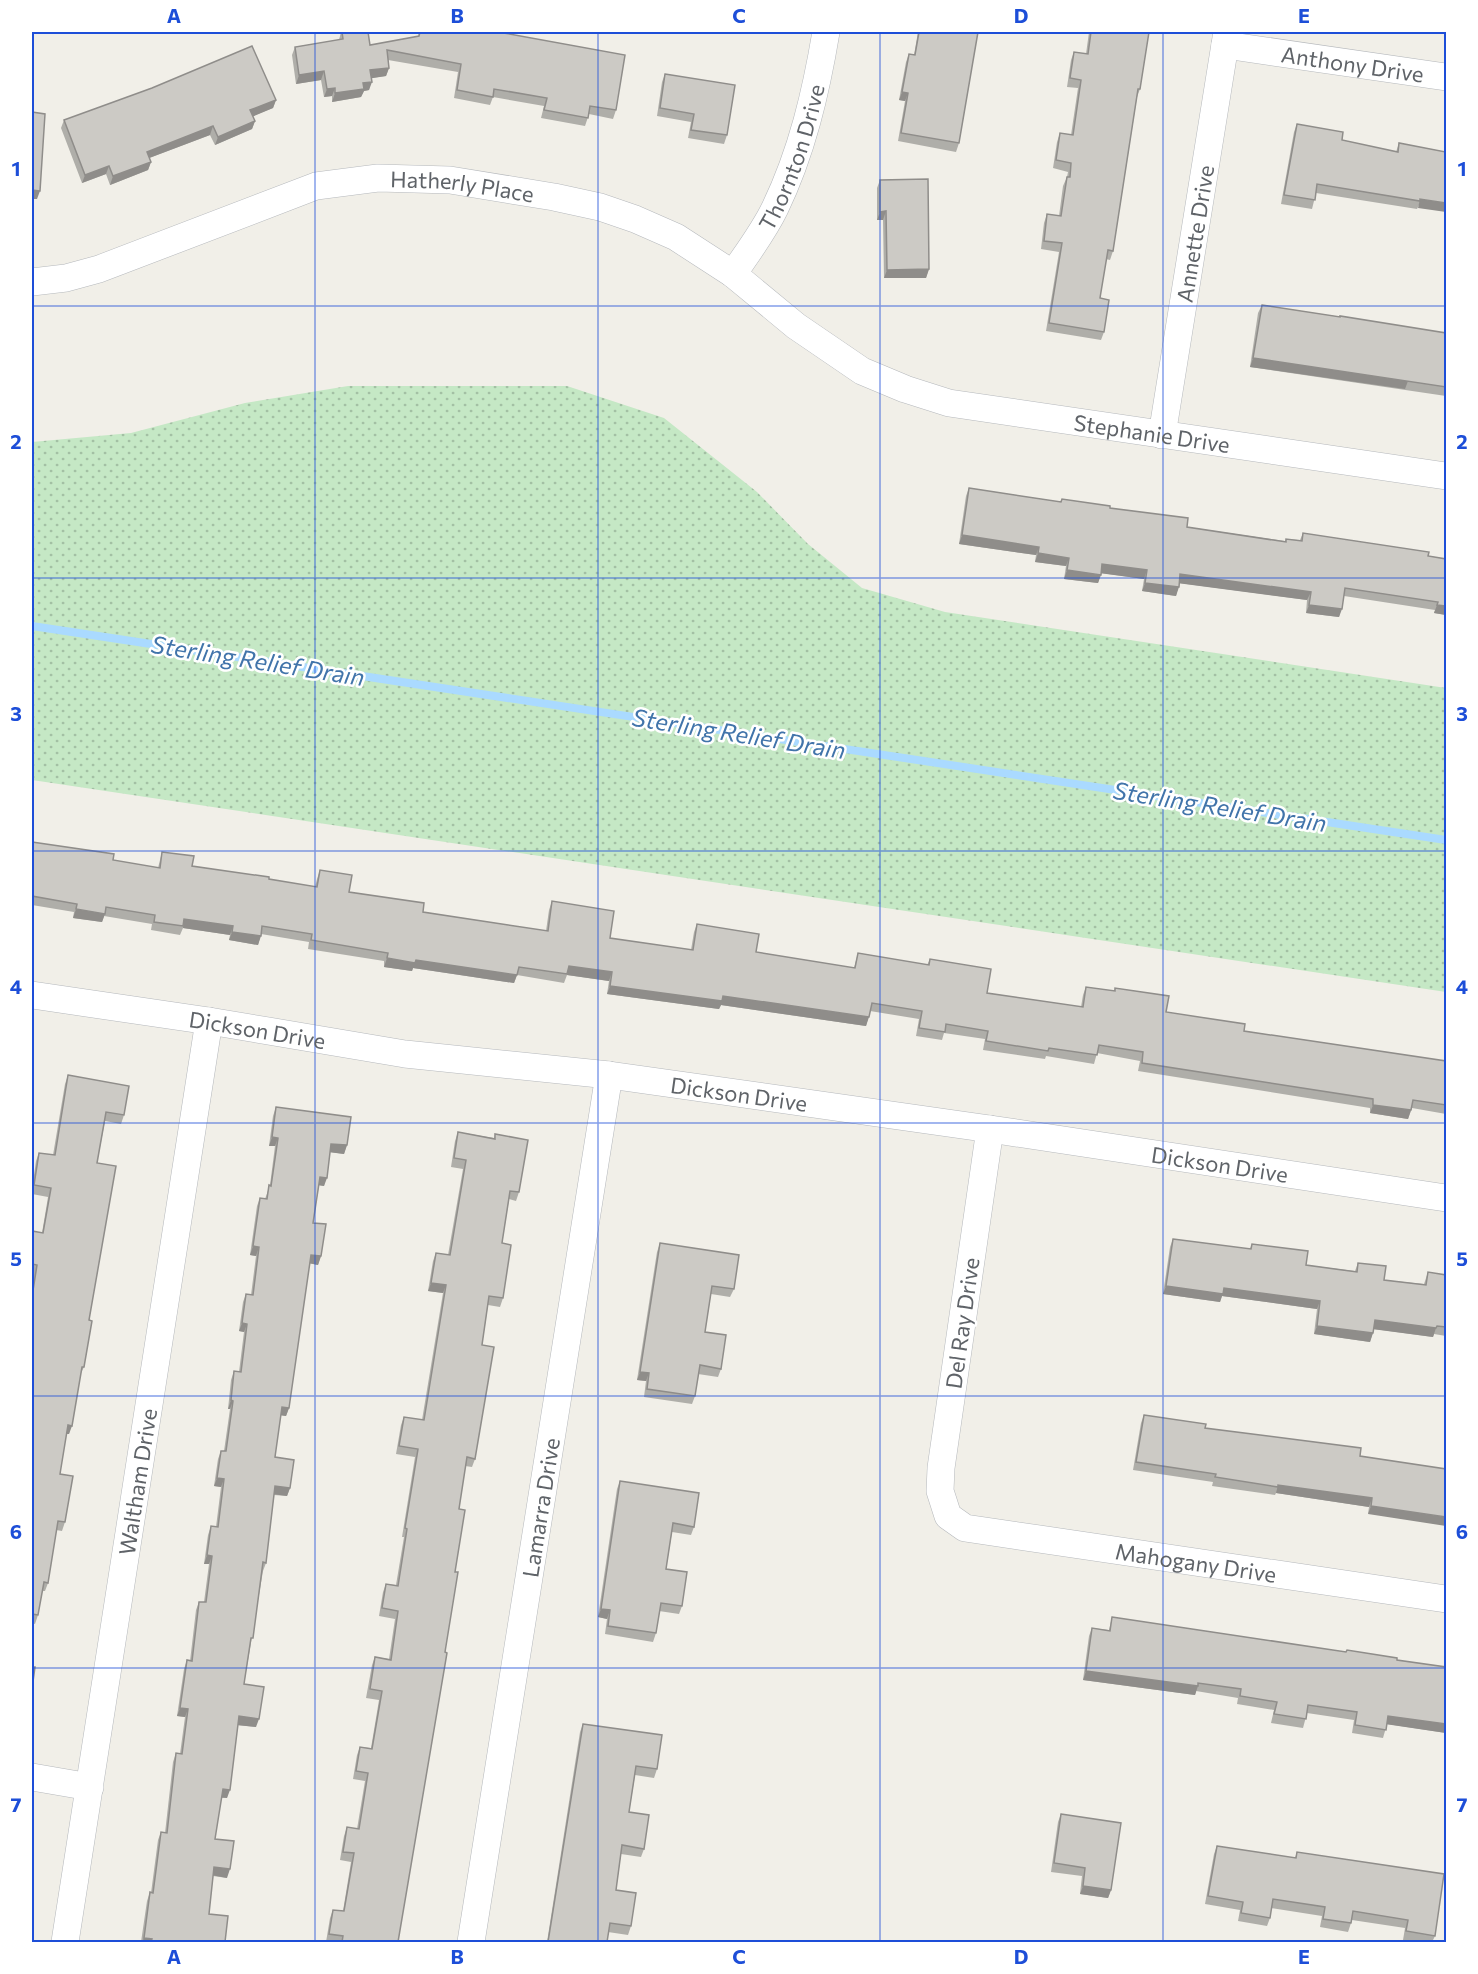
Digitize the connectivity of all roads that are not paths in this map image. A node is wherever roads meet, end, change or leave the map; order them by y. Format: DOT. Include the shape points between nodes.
graph roads {
  1 [pos="826,32"];
  2 [pos="1226,38"];
  3 [pos="1446,77"];
  4 [pos="733,274"];
  5 [pos="32,282"];
  6 [pos="862,370"];
  7 [pos="1162,435"];
  8 [pos="1446,476"];
  9 [pos="32,995"];
  10 [pos="209,1021"];
  11 [pos="609,1075"];
  12 [pos="990,1129"];
  13 [pos="1446,1198"];
  14 [pos="948,1516"];
  15 [pos="1446,1599"];
  16 [pos="32,1777"];
  17 [pos="90,1787"];
  18 [pos="65,1942"];
  19 [pos="471,1942"];
  1 -- 4 [label="street, Thornton Drive" via="809,117 793,164 775,208"];
  2 -- 3 [label="street, Anthony Drive"];
  2 -- 7 [label="street, Annette Drive"];
  4 -- 5 [label="street, Hatherly Place" via="676,237 600,207 450,180 378,178 316,186 99,269"];
  4 -- 6 [label="street, Hatherly Place" via="796,326"];
  6 -- 7 [label="street, Stephanie Drive" via="949,403"];
  7 -- 8 [label="street, Stephanie Drive"];
  9 -- 10 [label="street, Dickson Drive"];
  10 -- 11 [label="street, Dickson Drive" via="405,1054"];
  10 -- 17 [label="street, Waltham Drive"];
  11 -- 12 [label="street, Dickson Drive"];
  11 -- 19 [label="street, Lamarra Drive"];
  12 -- 13 [label="street, Dickson Drive"];
  12 -- 14 [label="street, Del Ray Drive" via="941,1468 940,1491"];
  14 -- 15 [label="street, Mahogany Drive" via="964,1528"];
  16 -- 17 [label="street"];
  17 -- 18 [label="street, Waltham Drive"];
}
